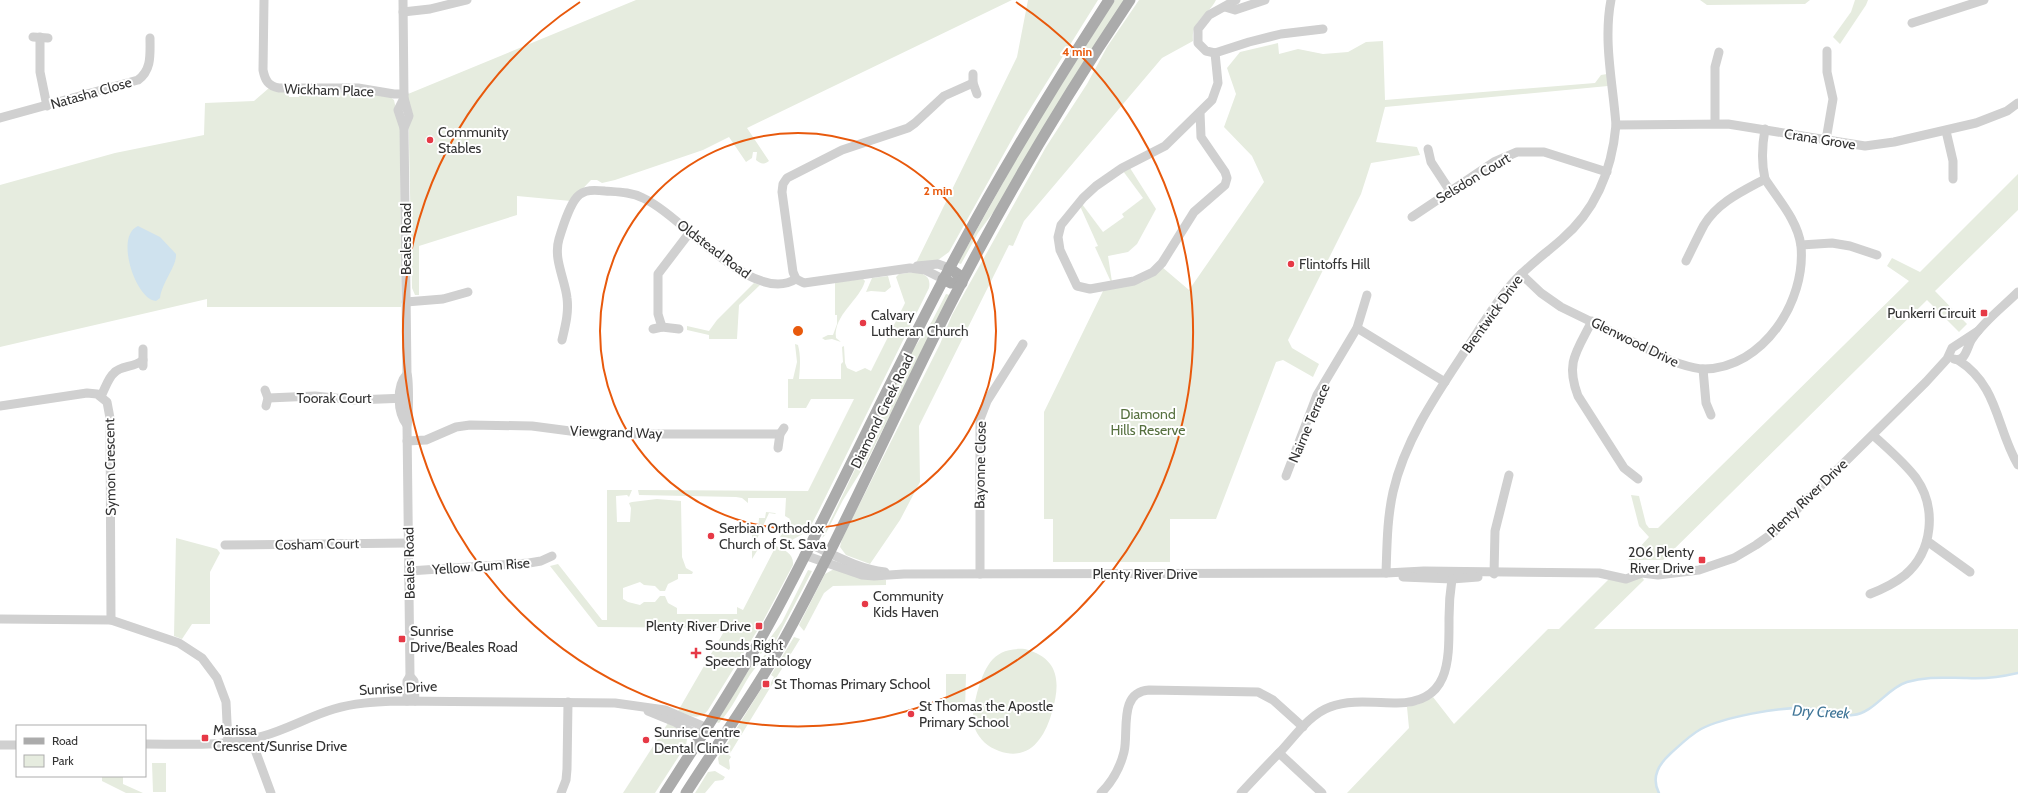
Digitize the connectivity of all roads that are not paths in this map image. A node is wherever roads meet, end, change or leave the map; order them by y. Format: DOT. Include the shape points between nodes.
graph roads {
  1 [pos="264,0"];
  2 [pos="403,0"];
  3 [pos="467,0"];
  4 [pos="1109,0"];
  5 [pos="1130,0"];
  6 [pos="1236,0"];
  7 [pos="1265,0"];
  8 [pos="1610,0"];
  9 [pos="1984,0"];
  10 [pos="1225,8"];
  11 [pos="403,12"];
  12 [pos="1912,23"];
  13 [pos="1323,30"];
  14 [pos="40,37"];
  15 [pos="150,38"];
  16 [pos="1827,51"];
  17 [pos="1719,52"];
  18 [pos="1215,53"];
  19 [pos="977,94"];
  20 [pos="404,96"];
  21 [pos="2018,103"];
  22 [pos="47,106"];
  23 [pos="1200,112"];
  24 [pos="0,118"];
  25 [pos="1715,123"];
  26 [pos="1616,125"];
  27 [pos="1765,129"];
  28 [pos="1946,131"];
  29 [pos="1826,140"];
  30 [pos="1428,149"];
  31 [pos="1607,172"];
  32 [pos="1765,179"];
  33 [pos="1953,179"];
  34 [pos="1450,191"];
  35 [pos="1412,217"];
  36 [pos="690,232"];
  37 [pos="1800,245"];
  38 [pos="1877,255"];
  39 [pos="1686,261"];
  40 [pos="910,268"];
  41 [pos="949,268"];
  42 [pos="1521,274"];
  43 [pos="796,279"];
  44 [pos="943,279"];
  45 [pos="962,283"];
  46 [pos="468,292"];
  47 [pos="2018,292"];
  48 [pos="1367,295"];
  49 [pos="406,302"];
  50 [pos="1592,321"];
  51 [pos="1357,328"];
  52 [pos="679,329"];
  53 [pos="562,340"];
  54 [pos="1023,344"];
  55 [pos="144,348"];
  56 [pos="1958,355"];
  57 [pos="1703,369"];
  58 [pos="1445,382"];
  59 [pos="101,396"];
  60 [pos="266,398"];
  61 [pos="403,398"];
  62 [pos="0,406"];
  63 [pos="1711,415"];
  64 [pos="1873,435"];
  65 [pos="408,441"];
  66 [pos="778,448"];
  67 [pos="2018,465"];
  68 [pos="1509,475"];
  69 [pos="1286,476"];
  70 [pos="1638,479"];
  71 [pos="1927,541"];
  72 [pos="408,543"];
  73 [pos="810,544"];
  74 [pos="225,545"];
  75 [pos="829,552"];
  76 [pos="804,555"];
  77 [pos="552,556"];
  78 [pos="824,563"];
  79 [pos="409,571"];
  80 [pos="1970,572"];
  81 [pos="904,574"];
  82 [pos="980,574"];
  83 [pos="1386,574"];
  84 [pos="1494,574"];
  85 [pos="1448,576"];
  86 [pos="1870,594"];
  87 [pos="0,619"];
  88 [pos="111,620"];
  89 [pos="411,701"];
  90 [pos="568,702"];
  91 [pos="1302,727"];
  92 [pos="704,732"];
  93 [pos="251,739"];
  94 [pos="719,741"];
  95 [pos="228,743"];
  96 [pos="146,744"];
  97 [pos="0,745"];
  98 [pos="16,745"];
  99 [pos="1279,753"];
  100 [pos="561,792"];
  101 [pos="271,793"];
  102 [pos="665,793"];
  103 [pos="686,793"];
  104 [pos="1101,793"];
  105 [pos="1240,793"];
  106 [pos="1322,793"];
  1 -- 20 [label="street, Wickham Place" via="263,70 270,85 279,88 362,88"];
  2 -- 11 [label="street, Beales Road"];
  3 -- 11 [label="street" via="430,9"];
  4 -- 41 [label="main road, Diamond Creek Road" via="1041,108"];
  5 -- 45 [label="main road, Diamond Creek Road" via="1050,126"];
  6 -- 10 [label="street" via="1228,3"];
  7 -- 10 [label="street" via="1235,10"];
  8 -- 26 [label="street, Brentwick Drive" via="1609,44"];
  9 -- 12 [label="street"];
  10 -- 18 [label="street" via="1213,12 1197,32 1201,48"];
  11 -- 20 [label="street, Beales Road"];
  13 -- 18 [label="street" via="1275,35"];
  14 -- 22 [label="street" via="40,72"];
  15 -- 22 [label="street, Natasha Close" via="150,64 138,80"];
  16 -- 29 [label="street" via="1827,72 1833,99"];
  17 -- 25 [label="street" via="1715,67"];
  18 -- 23 [label="street" via="1217,87 1212,100"];
  19 -- 43 [label="street" via="973,78 944,96 908,128 842,150 787,178 782,192"];
  20 -- 49 [label="street, Beales Road" via="398,112 404,128"];
  21 -- 28 [label="street, Crana Grove" via="1991,119"];
  22 -- 24 [label="street, Natasha Close"];
  23 -- 23 [label="street" via="1201,137 1225,172 1225,185 1194,212 1162,263 1149,276 1095,288 1077,286 1060,250 1058,233 1064,220 1096,186 1122,168 1165,146"];
  25 -- 26 [label="street, Crana Grove"];
  25 -- 27 [label="street, Crana Grove"];
  26 -- 31 [label="street, Brentwick Drive"];
  27 -- 29 [label="street, Crana Grove"];
  27 -- 32 [label="street, Glenwood Drive" via="1762,162"];
  28 -- 29 [label="street, Crana Grove" via="1865,146"];
  28 -- 33 [label="street" via="1953,161"];
  30 -- 34 [label="street" via="1431,162"];
  31 -- 34 [label="street, Selsdon Court" via="1544,152 1525,151 1507,155"];
  31 -- 42 [label="street, Brentwick Drive" via="1598,194 1578,225"];
  32 -- 37 [label="street, Glenwood Drive" via="1789,214"];
  32 -- 39 [label="street" via="1736,195 1714,213 1705,224"];
  34 -- 35 [label="street, Selsdon Court"];
  36 -- 43 [label="street, Oldstead Road" via="752,279 777,285 788,284"];
  36 -- 52 [label="street" via="658,274 658,328"];
  36 -- 53 [label="street, Oldstead Road" via="662,209 643,198 594,190 581,193 574,200 558,243 558,257 568,302"];
  37 -- 38 [label="street" via="1832,243"];
  37 -- 57 [label="street, Glenwood Drive" via="1801,265 1798,284 1788,311 1774,332 1754,351 1741,358"];
  40 -- 41 [label="street, Oldstead Road" via="930,264"];
  40 -- 43 [label="street, Oldstead Road" via="804,283"];
  40 -- 44 [label="street, Oldstead Road" via="924,270"];
  41 -- 44 [label="main road, Diamond Creek Road"];
  41 -- 45 [label="main road" via="959,274"];
  42 -- 50 [label="street, Glenwood Drive" via="1541,293 1562,307"];
  42 -- 58 [label="street, Brentwick Drive" via="1492,311"];
  44 -- 45 [label="main road" via="951,283"];
  44 -- 73 [label="main road, Diamond Creek Road"];
  45 -- 75 [label="main road, Diamond Creek Road"];
  46 -- 49 [label="street" via="443,299"];
  47 -- 56 [label="street, Plenty River Drive" via="1978,331"];
  48 -- 51 [label="street, Nairne Terrace"];
  49 -- 61 [label="street, Beales Road" via="407,374 402,380"];
  50 -- 57 [label="street, Glenwood Drive" via="1674,362"];
  50 -- 70 [label="street" via="1572,361 1573,384 1624,468"];
  51 -- 58 [label="street"];
  51 -- 69 [label="street, Nairne Terrace" via="1317,395"];
  54 -- 82 [label="street, Bayonne Close" via="987,401 980,420"];
  55 -- 59 [label="street" via="143,364 114,372"];
  56 -- 64 [label="street, Plenty River Drive" via="1926,382"];
  56 -- 67 [label="street" via="1993,400 2009,448"];
  57 -- 63 [label="street" via="1706,403"];
  58 -- 83 [label="street, Brentwick Drive" via="1419,426 1397,478 1387,530"];
  59 -- 62 [label="street" via="87,393"];
  59 -- 88 [label="street, Symon Crescent" via="110,410"];
  60 -- 61 [label="street, Toorak Court"];
  61 -- 65 [label="street, Beales Road" via="403,418 407,425"];
  64 -- 71 [label="street" via="1915,477 1922,489 1929,512"];
  64 -- 84 [label="street, Plenty River Drive" via="1782,524 1756,545 1716,565 1686,572 1658,575 1642,573 1626,579 1599,573"];
  65 -- 66 [label="street, Viewgrand Way" via="426,440 456,427 470,425 527,425 585,434 782,431"];
  65 -- 72 [label="street, Beales Road"];
  68 -- 84 [label="street" via="1495,531"];
  71 -- 80 [label="street"];
  71 -- 86 [label="street" via="1922,554 1905,574 1887,587"];
  72 -- 74 [label="street, Cosham Court"];
  72 -- 79 [label="street, Beales Road"];
  73 -- 75 [label="street, Plenty River Drive"];
  73 -- 76 [label="main road, Diamond Creek Road"];
  75 -- 78 [label="main road, Diamond Creek Road"];
  75 -- 81 [label="street, Plenty River Drive" via="862,567"];
  76 -- 78 [label="street, Plenty River Drive"];
  76 -- 92 [label="main road, Diamond Creek Road" via="774,615"];
  77 -- 79 [label="street, Yellow Gum Rise" via="529,563"];
  78 -- 81 [label="street, Plenty River Drive" via="862,575"];
  78 -- 94 [label="main road, Diamond Creek Road" via="779,649"];
  79 -- 89 [label="street, Beales Road" via="410,676 407,681"];
  81 -- 82 [label="street, Plenty River Drive"];
  82 -- 83 [label="street, Plenty River Drive"];
  83 -- 85 [label="street, Plenty River Drive" via="1411,578"];
  84 -- 85 [label="street, Plenty River Drive"];
  85 -- 91 [label="street" via="1448,665 1442,679 1428,694 1409,702 1339,704 1322,711"];
  87 -- 88 [label="street"];
  88 -- 95 [label="street" via="179,643 202,658 217,678 224,694"];
  89 -- 90 [label="street, Sunrise Drive"];
  89 -- 93 [label="street, Sunrise Drive" via="365,702 335,709 280,731"];
  90 -- 92 [label="street, Sunrise Drive" via="633,706 663,713"];
  90 -- 100 [label="street" via="567,770"];
  91 -- 99 [label="street"];
  91 -- 104 [label="street" via="1273,700 1258,692 1140,691 1128,704 1126,743 1121,761 1113,778"];
  92 -- 94 [label="main road, Sunrise Drive" via="714,732"];
  92 -- 102 [label="main road, Diamond Creek Road"];
  93 -- 95 [label="street, Sunrise Drive"];
  93 -- 101 [label="street"];
  94 -- 103 [label="main road, Diamond Creek Road"];
  95 -- 96 [label="street, Sunrise Drive"];
  97 -- 98 [label="street"];
  99 -- 105 [label="street"];
  99 -- 106 [label="street"];
}
